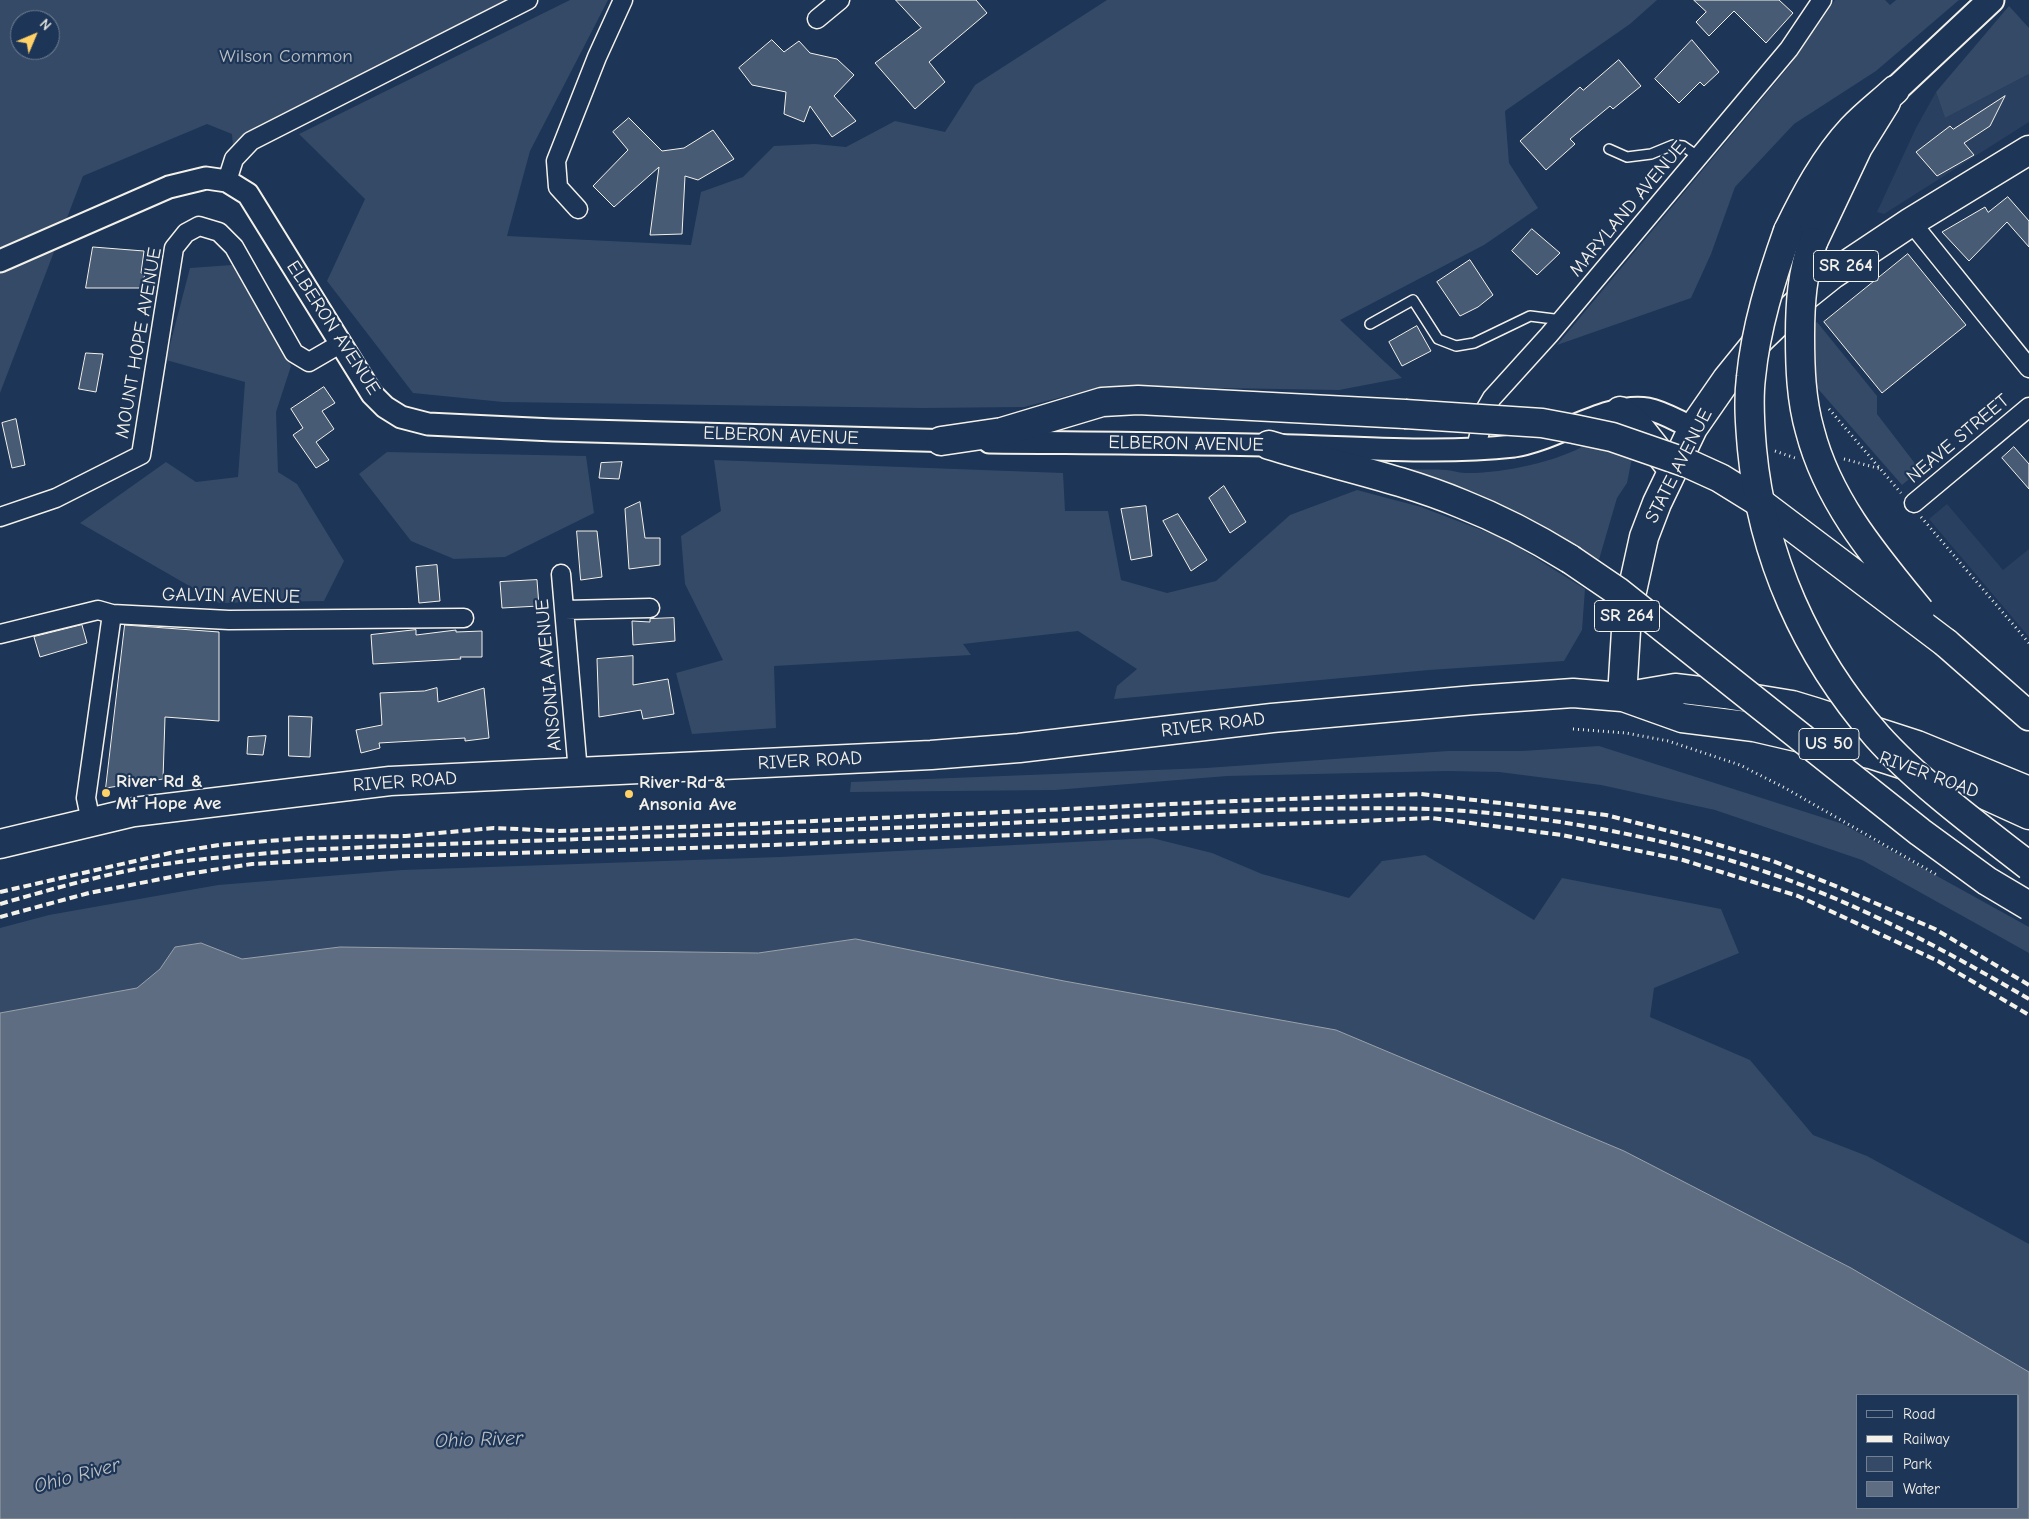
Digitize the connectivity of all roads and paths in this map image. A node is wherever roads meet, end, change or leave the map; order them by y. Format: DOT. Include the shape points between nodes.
graph roads {
  1 [pos="528,0"];
  2 [pos="623,0"];
  3 [pos="840,0"];
  4 [pos="1822,0"];
  5 [pos="1991,0"];
  6 [pos="817,19"];
  7 [pos="1895,90"];
  8 [pos="1609,149"];
  9 [pos="2029,150"];
  10 [pos="1699,157"];
  11 [pos="227,181"];
  12 [pos="578,209"];
  13 [pos="1911,222"];
  14 [pos="0,261"];
  15 [pos="1562,320"];
  16 [pos="1370,324"];
  17 [pos="340,344"];
  18 [pos="2029,368"];
  19 [pos="2029,407"];
  20 [pos="1620,411"];
  21 [pos="1693,428"];
  22 [pos="941,441"];
  23 [pos="1270,445"];
  24 [pos="1476,448"];
  25 [pos="1672,469"];
  26 [pos="1914,503"];
  27 [pos="0,517"];
  28 [pos="561,574"];
  29 [pos="650,608"];
  30 [pos="565,610"];
  31 [pos="112,614"];
  32 [pos="464,618"];
  33 [pos="0,634"];
  34 [pos="1946,643"];
  35 [pos="1622,697"];
  36 [pos="2029,716"];
  37 [pos="1573,730"];
  38 [pos="578,772"];
  39 [pos="2029,791"];
  40 [pos="2029,815"];
  41 [pos="91,822"];
  42 [pos="0,844"];
  43 [pos="2029,866"];
  44 [pos="1940,877"];
  45 [pos="2029,906"];
  1 -- 11 [label="street" via="251,141 234,159"];
  2 -- 12 [label="street" via="556,161 558,187"];
  3 -- 6 [label="street"];
  4 -- 10 [label="street, MARYLAND AVENUE" via="1789,49"];
  5 -- 7 [label="main road"];
  7 -- 34 [label="main road, bridge" via="1858,148 1806,262 1800,318 1800,364 1809,430 1821,463 1851,521"];
  7 -- 43 [label="main road, bridge" via="1846,137 1816,178 1788,231 1770,284 1750,378 1750,422 1761,512 1782,584 1821,660 1845,696 1878,737 1950,803"];
  8 -- 10 [label="lane" via="1627,156 1650,154 1673,145 1683,146"];
  9 -- 13 [label="main road, STATE AVENUE / SR 264"];
  10 -- 15 [label="street, MARYLAND AVENUE"];
  11 -- 14 [label="street, ELBERON AVENUE" via="206,178 170,187"];
  11 -- 17 [label="street, ELBERON AVENUE" via="248,194"];
  13 -- 18 [label="street"];
  13 -- 21 [label="main road, STATE AVENUE / SR 264" via="1802,298 1757,342"];
  15 -- 16 [label="lane" via="1530,316 1474,343 1456,346 1438,339 1413,300"];
  15 -- 24 [label="street, MARYLAND AVENUE" via="1492,398 1485,410"];
  17 -- 22 [label="street, ELBERON AVENUE" via="372,394 385,407 401,417 428,424"];
  17 -- 27 [label="street, MOUNT HOPE AVENUE" via="309,362 294,353 234,247 220,232 199,226 186,233 174,248 141,455 56,498"];
  19 -- 26 [label="street, NEAVE STREET"];
  20 -- 21 [label="street, ELBERON AVENUE" via="1648,409"];
  20 -- 24 [label="street, ELBERON AVENUE" via="1516,446"];
  20 -- 25 [label="main road" via="1634,422"];
  21 -- 25 [label="main road, STATE AVENUE / SR 264"];
  22 -- 23 [label="street, ELBERON AVENUE"];
  22 -- 34 [label="main road, bridge" via="1002,432 1102,402 1138,400 1406,414 1574,428 1612,437 1720,478 1762,504"];
  23 -- 24 [label="street, ELBERON AVENUE"];
  23 -- 45 [label="main road, bridge" via="1416,487 1538,539 1646,614 1920,832 1987,881"];
  25 -- 35 [label="main road, STATE AVENUE / SR 264" via="1654,509 1637,561 1627,614"];
  28 -- 30 [label="street, ANSONIA AVENUE"];
  29 -- 30 [label="street"];
  30 -- 38 [label="street, ANSONIA AVENUE"];
  31 -- 32 [label="street, GALVIN AVENUE" via="229,620"];
  31 -- 33 [label="street, GALVIN AVENUE" via="98,610"];
  31 -- 41 [label="street" via="86,798"];
  34 -- 36 [label="main road"];
  35 -- 38 [label="main road, RIVER ROAD / US 50" via="1573,693 1474,700 931,755"];
  35 -- 39 [label="main road, RIVER ROAD / US 50" via="1675,688 1792,705 1917,745"];
  35 -- 40 [label="main road, RIVER ROAD / US 50" via="1682,718 1754,727 1870,754 1974,790"];
  37 -- 44 [label="path" via="1654,738 1740,765"];
  38 -- 41 [label="main road, RIVER ROAD / US 50" via="390,781 134,812"];
  41 -- 42 [label="main road, RIVER ROAD / US 50"];
}
